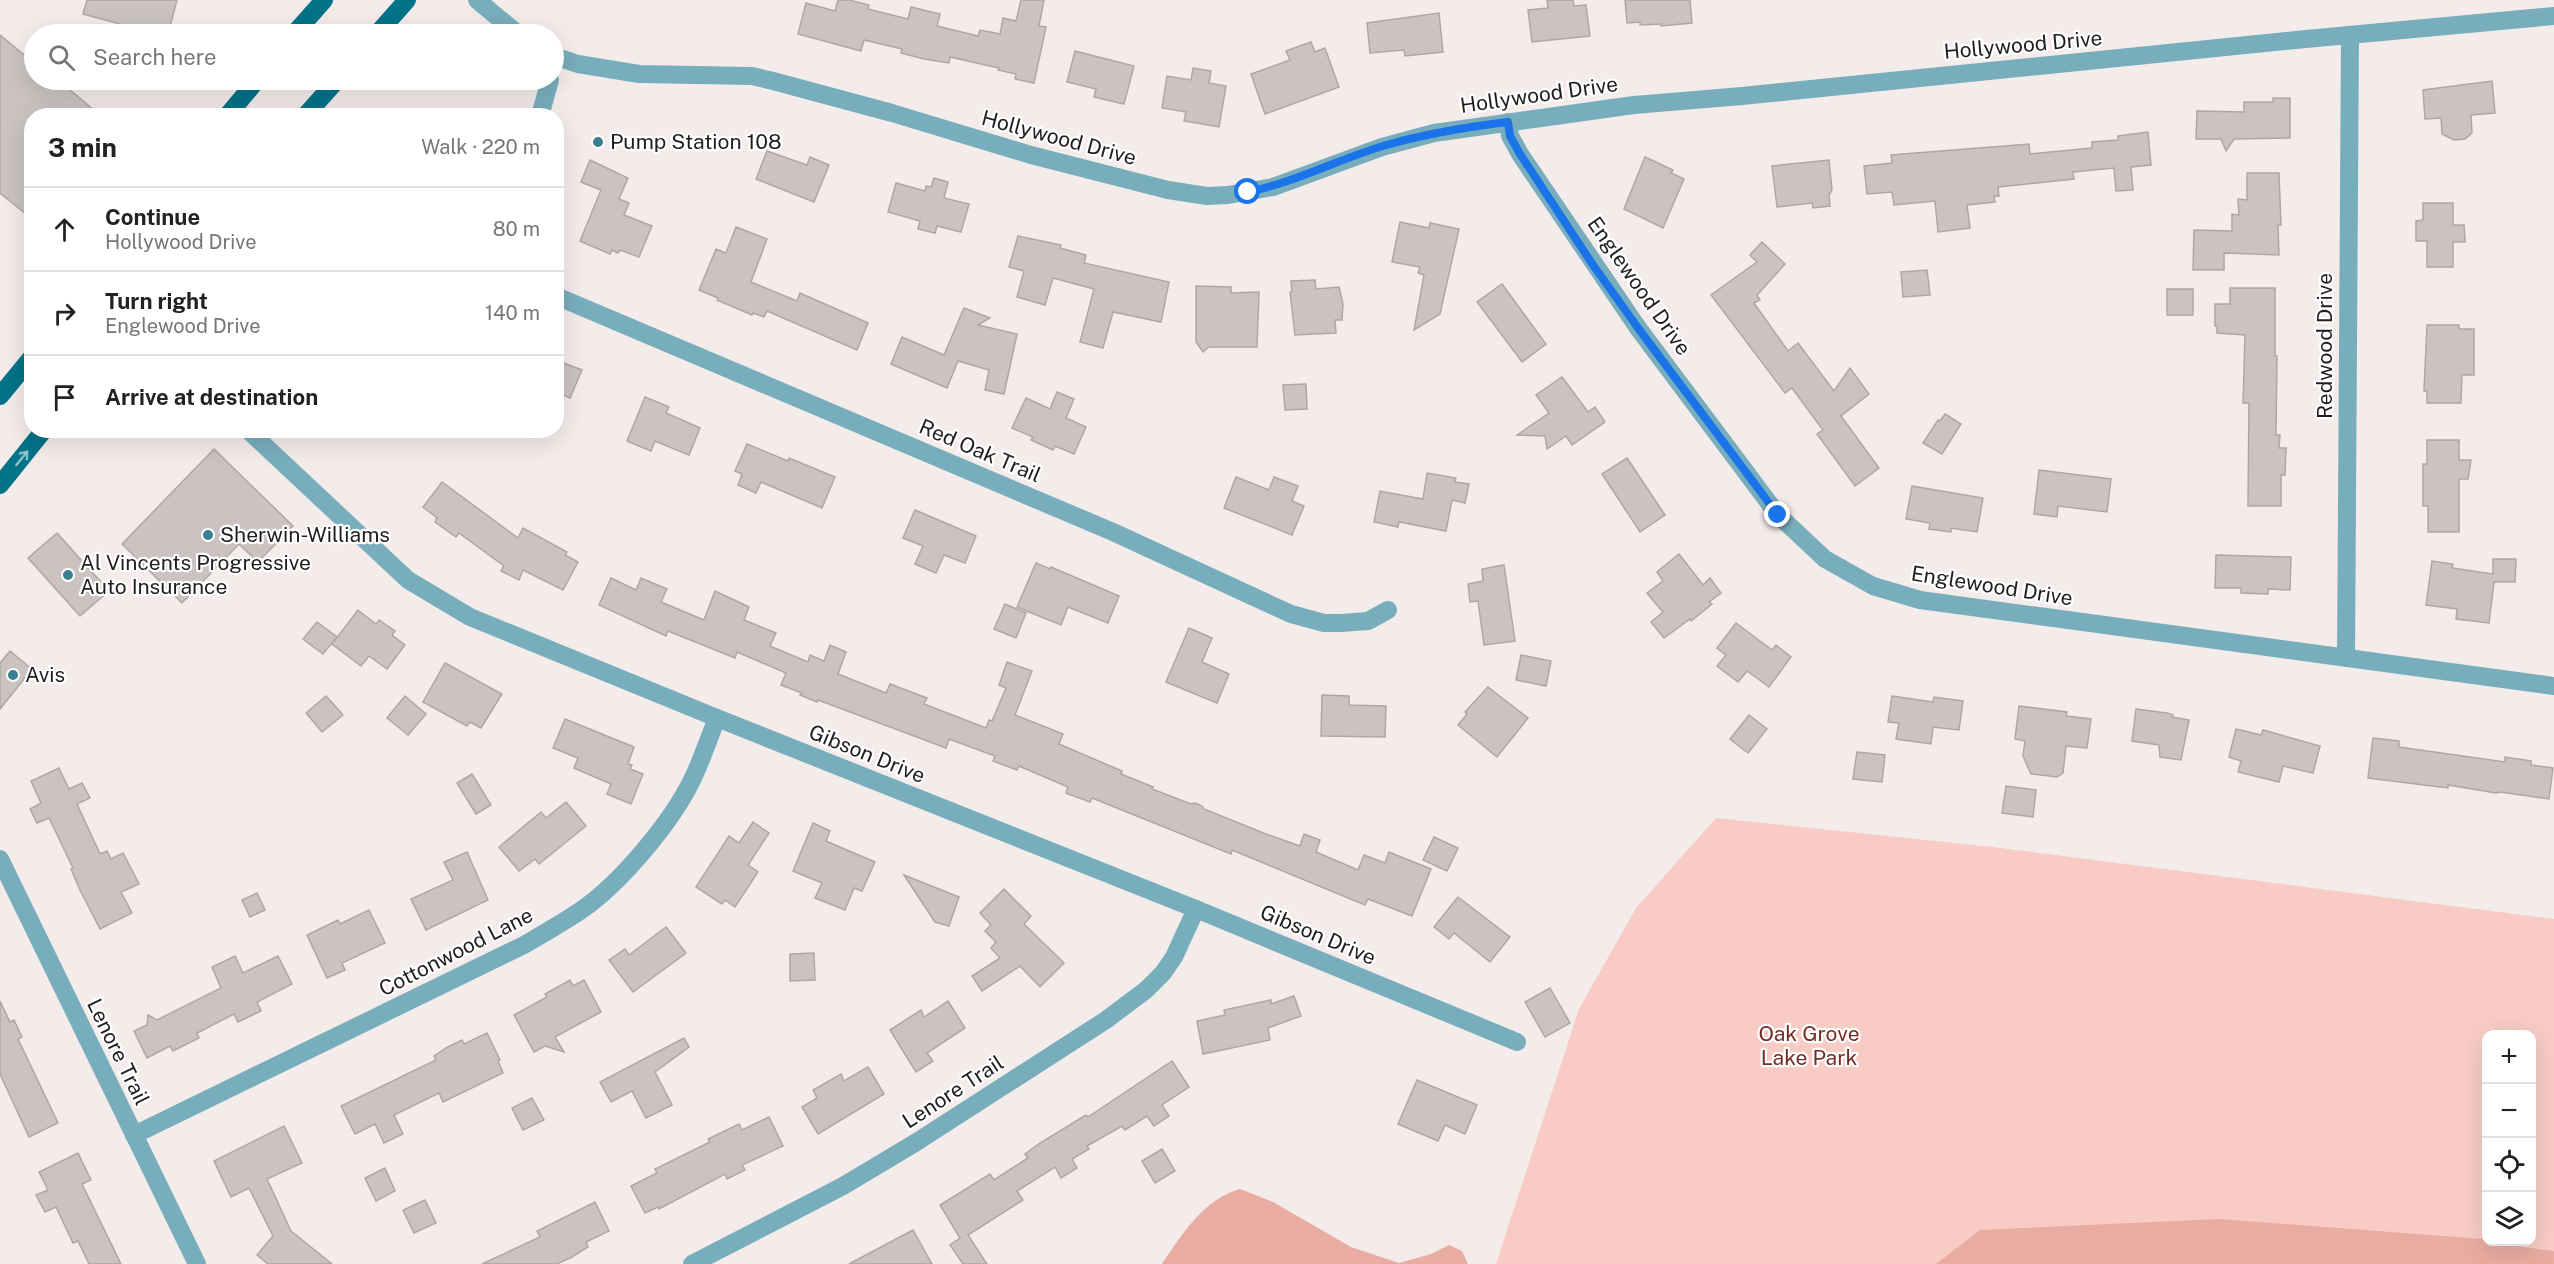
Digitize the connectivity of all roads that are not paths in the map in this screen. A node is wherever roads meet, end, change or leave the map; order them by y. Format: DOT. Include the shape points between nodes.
graph roads {
  1 [pos="324,0"];
  2 [pos="407,0"];
  3 [pos="477,0"];
  4 [pos="2554,16"];
  5 [pos="303,24"];
  6 [pos="385,24"];
  7 [pos="506,24"];
  8 [pos="2350,35"];
  9 [pos="564,62"];
  10 [pos="249,90"];
  11 [pos="328,90"];
  12 [pos="547,90"];
  13 [pos="234,108"];
  14 [pos="312,108"];
  15 [pos="542,108"];
  16 [pos="1508,122"];
  17 [pos="564,299"];
  18 [pos="24,367"];
  19 [pos="0,396"];
  20 [pos="38,438"];
  21 [pos="257,438"];
  22 [pos="0,485"];
  23 [pos="1388,610"];
  24 [pos="2346,658"];
  25 [pos="2554,686"];
  26 [pos="717,718"];
  27 [pos="0,859"];
  28 [pos="1196,909"];
  29 [pos="1517,1042"];
  30 [pos="134,1135"];
  31 [pos="197,1264"];
  32 [pos="692,1264"];
  1 -- 5 [label="main road"];
  2 -- 6 [label="main road"];
  3 -- 7 [label="street"];
  4 -- 8 [label="street, Hollywood Drive"];
  8 -- 16 [label="street, Hollywood Drive" via="1634,105"];
  8 -- 24 [label="street, Redwood Drive"];
  9 -- 16 [label="street, Hollywood Drive" via="639,74 752,76 892,112 1031,155 1168,190 1207,196 1273,187 1382,147 1434,133"];
  10 -- 13 [label="main road"];
  11 -- 14 [label="main road"];
  12 -- 15 [label="street"];
  16 -- 24 [label="street, Englewood Drive" via="1510,136 1520,154 1638,328 1778,515 1825,559 1873,586 1920,600"];
  17 -- 23 [label="street, Red Oak Trail" via="1113,532 1291,614 1324,623 1341,623 1368,621"];
  18 -- 19 [label="main road"];
  22 -- 20 [label="main road, one-way"];
  21 -- 26 [label="street, Gibson Drive" via="423,591 470,617"];
  24 -- 25 [label="street, Englewood Drive"];
  26 -- 28 [label="street, Gibson Drive"];
  26 -- 30 [label="street, Cottonwood Lane" via="693,779 653,839 626,871 582,910 524,945"];
  27 -- 30 [label="street, Lenore Trail"];
  28 -- 29 [label="street, Gibson Drive"];
  28 -- 32 [label="street, Lenore Trail" via="1163,973 1107,1020 897,1154"];
  30 -- 31 [label="street, Lenore Trail"];
}
